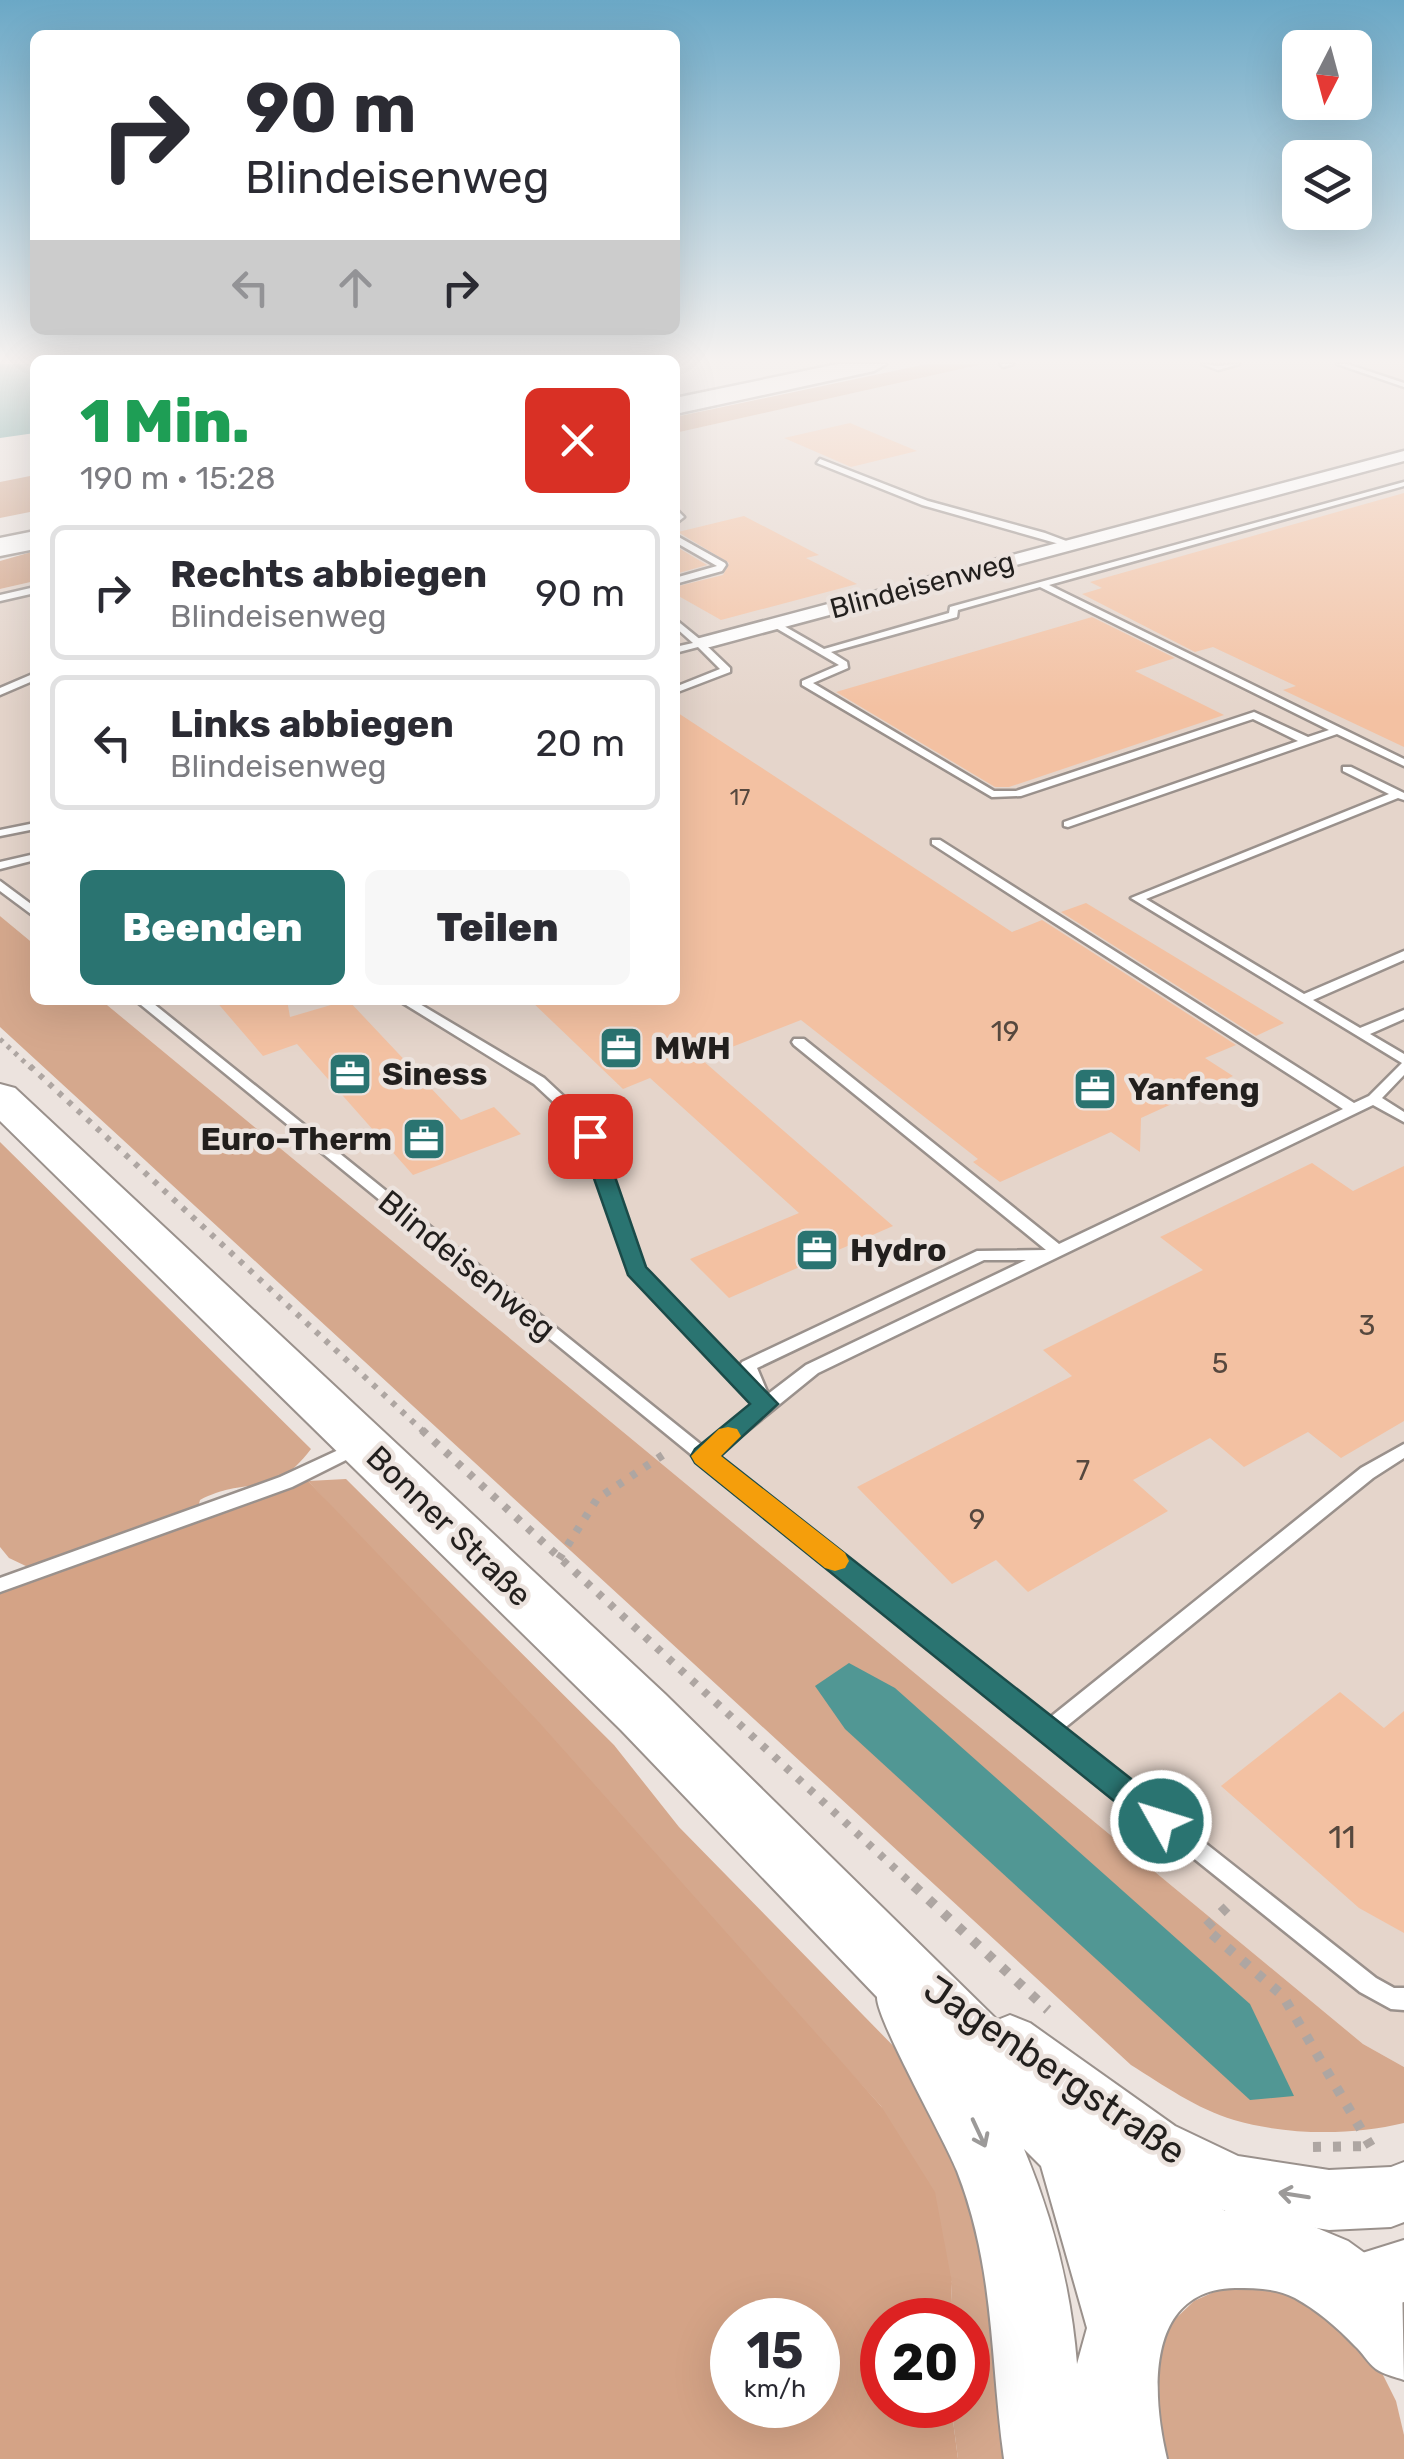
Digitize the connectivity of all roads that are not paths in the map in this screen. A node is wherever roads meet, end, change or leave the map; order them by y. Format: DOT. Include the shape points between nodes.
graph roads {
  1 [pos="860,479"];
  2 [pos="1319,479"];
  3 [pos="1404,484"];
  4 [pos="30,522"];
  5 [pos="0,528"];
  6 [pos="30,541"];
  7 [pos="680,541"];
  8 [pos="1073,545"];
  9 [pos="0,547"];
  10 [pos="680,580"];
  11 [pos="1041,584"];
  12 [pos="30,591"];
  13 [pos="0,598"];
  14 [pos="774,624"];
  15 [pos="680,626"];
  16 [pos="703,643"];
  17 [pos="680,649"];
  18 [pos="822,652"];
  19 [pos="30,678"];
  20 [pos="680,688"];
  21 [pos="0,692"];
  22 [pos="1336,731"];
  23 [pos="1308,741"];
  24 [pos="1404,763"];
  25 [pos="1347,769"];
  26 [pos="1401,796"];
  27 [pos="1068,824"];
  28 [pos="30,827"];
  29 [pos="0,833"];
  30 [pos="936,842"];
  31 [pos="30,858"];
  32 [pos="0,866"];
  33 [pos="0,885"];
  34 [pos="30,909"];
  35 [pos="1404,955"];
  36 [pos="1304,998"];
  37 [pos="147,1005"];
  38 [pos="412,1005"];
  39 [pos="1404,1014"];
  40 [pos="1360,1033"];
  41 [pos="799,1042"];
  42 [pos="1404,1063"];
  43 [pos="1374,1099"];
  44 [pos="2,1102"];
  45 [pos="1353,1109"];
  46 [pos="1404,1118"];
  47 [pos="1054,1253"];
  48 [pos="765,1404"];
  49 [pos="363,1444"];
  50 [pos="1404,1450"];
  51 [pos="704,1456"];
  52 [pos="0,1586"];
  53 [pos="1048,1730"];
  54 [pos="886,1954"];
  55 [pos="1404,1999"];
  56 [pos="1072,2145"];
  57 [pos="1404,2192"];
  58 [pos="1215,2250"];
  59 [pos="1376,2279"];
  60 [pos="1126,2325"];
  61 [pos="1404,2340"];
  62 [pos="1046,2459"];
  63 [pos="1125,2459"];
  1 -- 8 [label="lane"];
  2 -- 8 [label="street, Blindeisenweg"];
  3 -- 11 [label="lane"];
  4 -- 5 [label="highway"];
  6 -- 9 [label="highway"];
  7 -- 10 [label="lane" via="722,565"];
  8 -- 14 [label="street, Blindeisenweg"];
  11 -- 18 [label="lane"];
  11 -- 22 [label="lane"];
  12 -- 13 [label="lane"];
  14 -- 16 [label="street, Blindeisenweg"];
  14 -- 18 [label="lane"];
  15 -- 16 [label="lane"];
  16 -- 17 [label="lane"];
  16 -- 20 [label="lane" via="726,670"];
  18 -- 23 [label="lane" via="842,668 805,683 992,794 1005,796 1254,714"];
  19 -- 21 [label="lane"];
  22 -- 23 [label="lane"];
  22 -- 24 [label="lane"];
  23 -- 27 [label="lane"];
  25 -- 26 [label="lane"];
  26 -- 36 [label="lane" via="1137,898"];
  28 -- 29 [label="lane"];
  30 -- 45 [label="lane"];
  31 -- 32 [label="lane"];
  33 -- 34 [label="lane"];
  35 -- 36 [label="lane"];
  36 -- 40 [label="lane"];
  37 -- 51 [label="lane, Blindeisenweg"];
  38 -- 48 [label="lane" via="539,1082 582,1121 636,1270"];
  39 -- 40 [label="lane"];
  40 -- 42 [label="lane"];
  41 -- 47 [label="lane"];
  42 -- 43 [label="lane"];
  43 -- 45 [label="lane"];
  43 -- 46 [label="lane"];
  44 -- 49 [label="main road, Bonner Straße"];
  45 -- 47 [label="lane"];
  47 -- 48 [label="lane" via="812,1368"];
  47 -- 48 [label="lane" via="982,1255 748,1366"];
  48 -- 51 [label="lane"];
  49 -- 52 [label="lane" via="286,1482"];
  49 -- 54 [label="main road, Bonner Straße"];
  50 -- 53 [label="lane" via="1366,1472"];
  51 -- 53 [label="lane, Blindeisenweg"];
  53 -- 55 [label="lane, Blindeisenweg" via="1368,1986"];
  54 -- 56 [label="main road, Bonner Straße"];
  57 -- 54 [label="street, Jagenbergstraße, one-way" via="1329,2200 1234,2185 1154,2148"];
  54 -- 62 [label="main road, Bonner Straße, one-way" via="1002,2187 1028,2282"];
  56 -- 58 [label="main road, Bonner Straße"];
  56 -- 60 [label="main road, Bonner Straße"];
  58 -- 59 [label="main road" via="1282,2255"];
  58 -- 60 [label="main road" via="1161,2276"];
  59 -- 61 [label="main road" via="1381,2312"];
  60 -- 63 [label="main road" via="1113,2377"];
}
